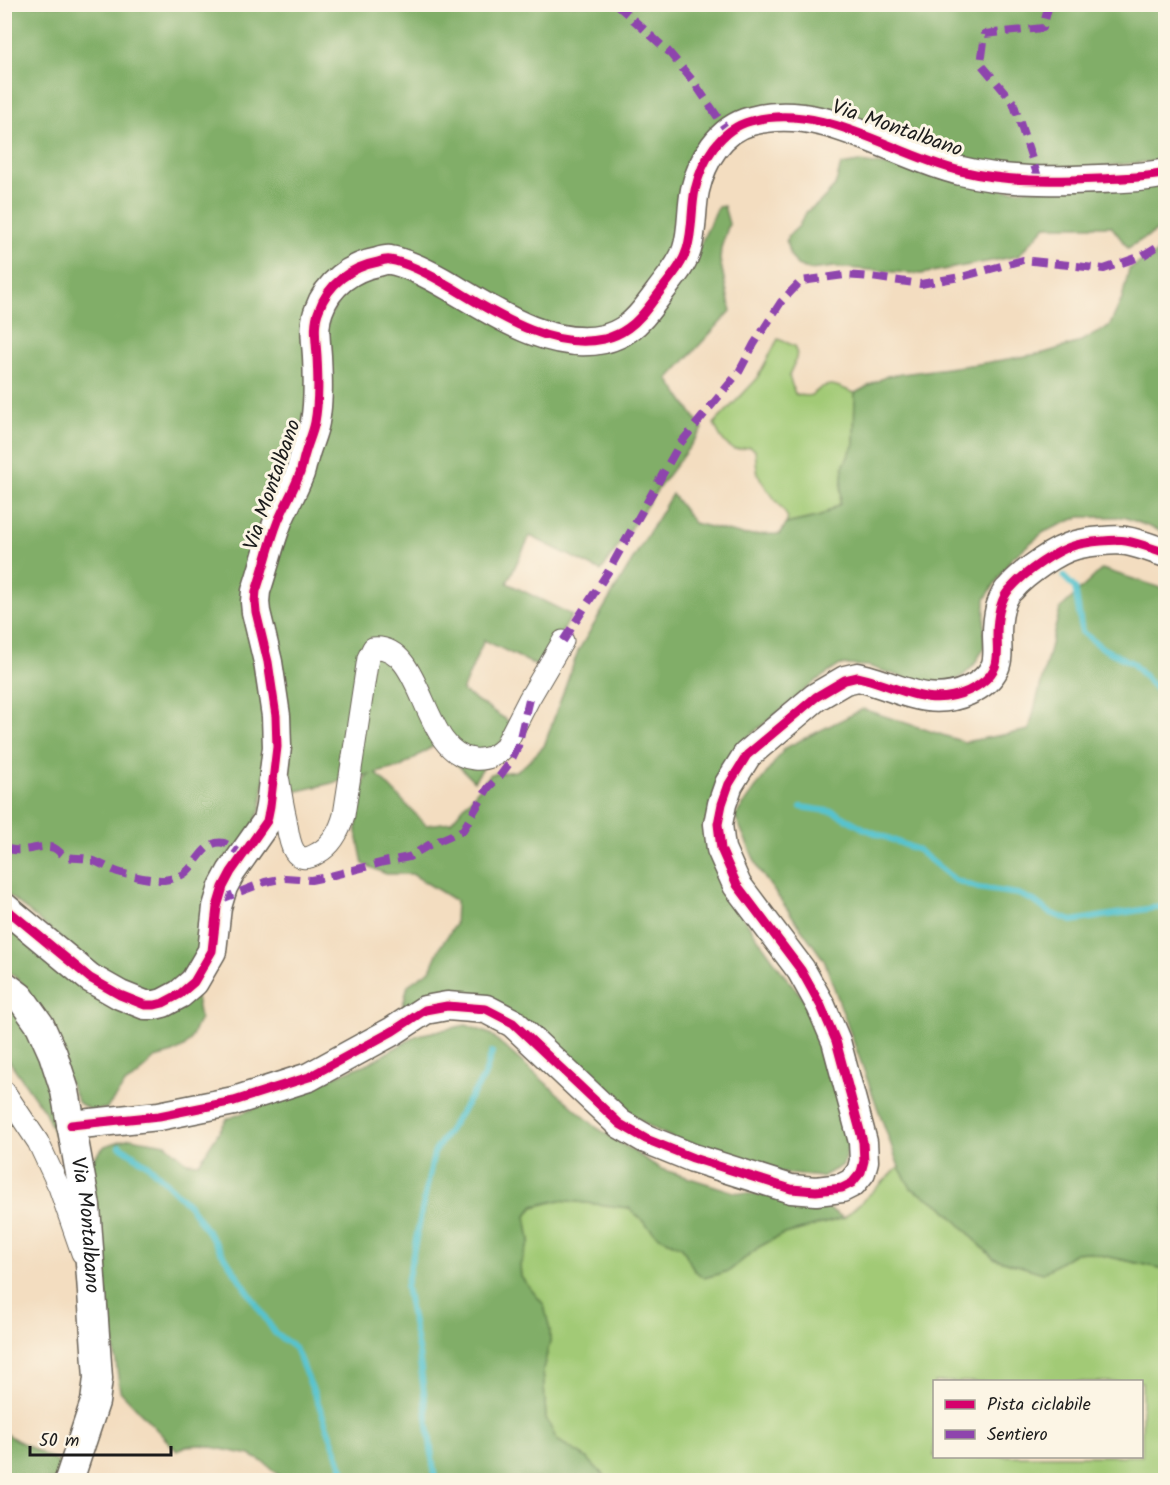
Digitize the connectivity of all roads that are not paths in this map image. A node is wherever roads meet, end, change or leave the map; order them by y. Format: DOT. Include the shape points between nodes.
graph roads {
  1 [pos="1166,172"];
  2 [pos="1166,553"];
  3 [pos="563,641"];
  4 [pos="276,761"];
  5 [pos="4,907"];
  6 [pos="4,985"];
  7 [pos="4,1090"];
  8 [pos="71,1125"];
  9 [pos="91,1280"];
  10 [pos="69,1480"];
  1 -- 4 [label="street, Via Montalbano" via="1125,178 1000,178 921,159 828,123 796,116 772,117 748,121 718,142 698,180 682,262 645,312 610,338 587,343 547,335 507,320 418,269 389,259 365,264 343,276 318,311 315,423 256,591 256,612 276,716"];
  2 -- 8 [label="street" via="1125,541 1075,545 1053,556 1009,590 1000,607 996,666 981,684 955,696 930,698 858,677 845,680 816,697 747,755 729,784 718,824 721,849 737,885 801,970 836,1041 863,1142 864,1161 861,1173 842,1188 792,1189 646,1139 620,1124 513,1023 486,1009 447,1006 425,1010 309,1077 234,1101 159,1116"];
  3 -- 4 [label="street, Via Montalbano" via="504,748 483,759 459,755 444,743 402,661 393,653 374,648 368,658 344,815 334,838 310,857 300,857 291,848"];
  4 -- 5 [label="street, Via Montalbano" via="267,821 223,887 212,951 194,982 163,1004 145,1005 90,978"];
  6 -- 8 [label="street, Via Montalbano" via="20,997 40,1025 62,1082"];
  7 -- 9 [label="street" via="38,1142 59,1187"];
  8 -- 9 [label="street, Via Montalbano" via="86,1206"];
  9 -- 10 [label="street, Via Montalbano" via="98,1378 95,1402"];
}
